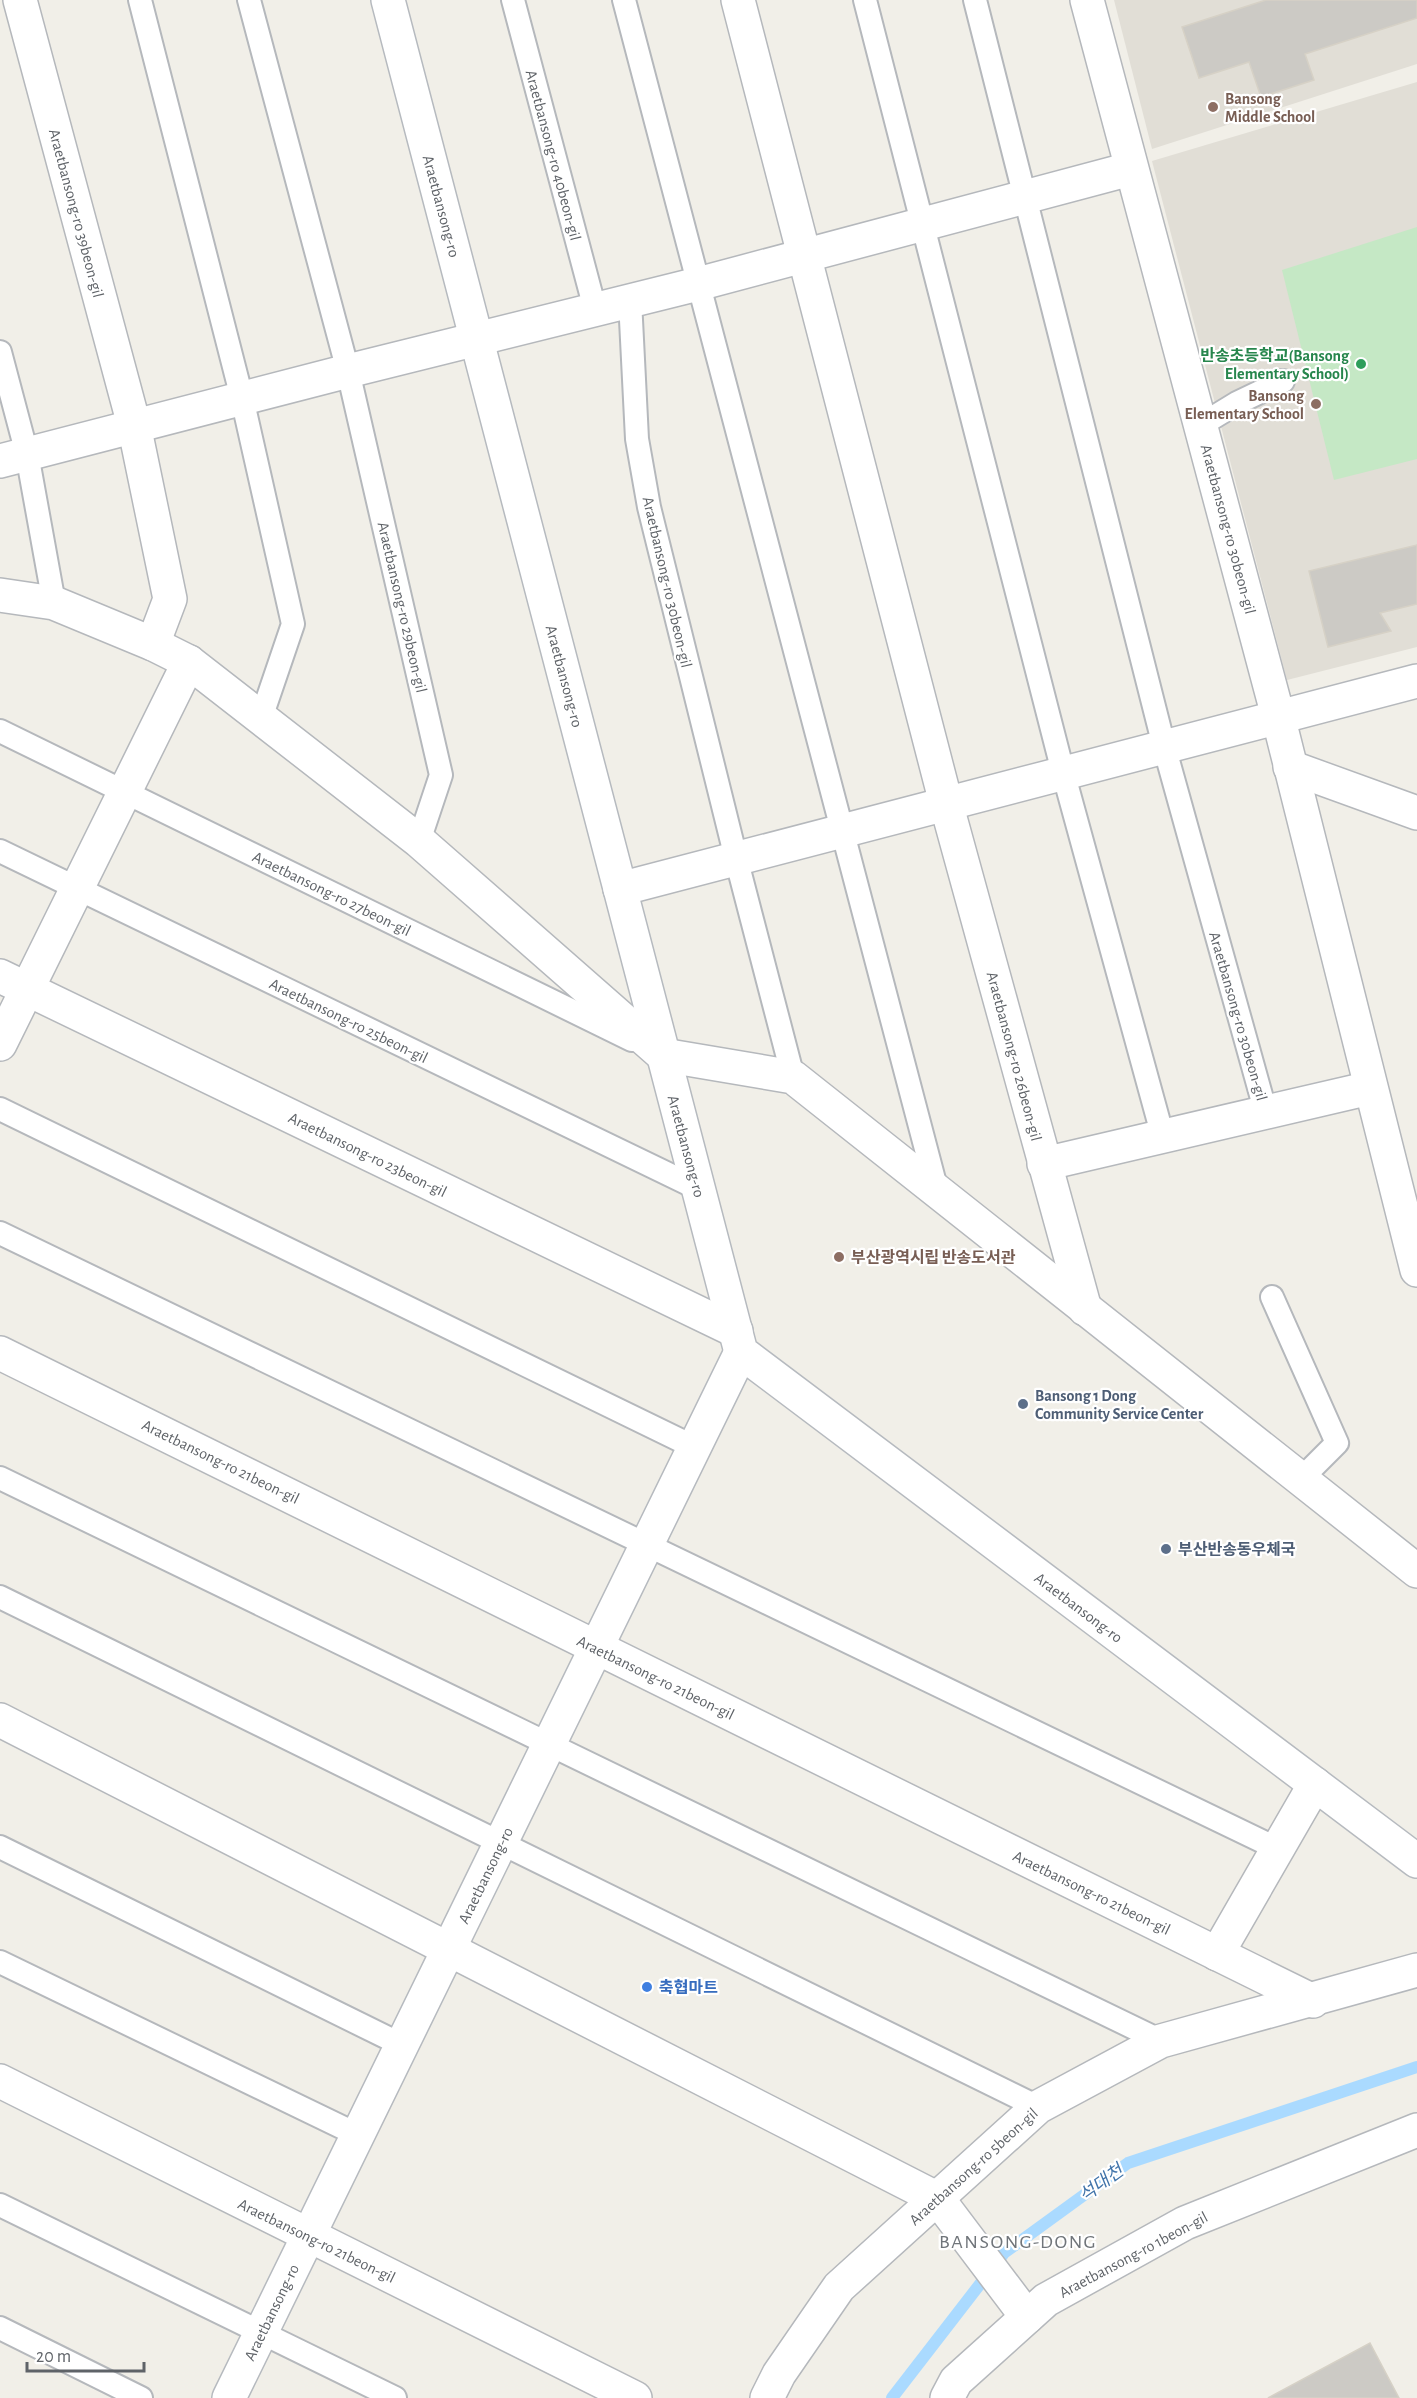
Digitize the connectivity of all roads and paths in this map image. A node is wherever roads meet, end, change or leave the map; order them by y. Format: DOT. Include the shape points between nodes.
graph roads {
  1 [pos="20,0"];
  2 [pos="140,0"];
  3 [pos="249,0"];
  4 [pos="388,0"];
  5 [pos="513,0"];
  6 [pos="624,0"];
  7 [pos="738,0"];
  8 [pos="865,0"];
  9 [pos="975,0"];
  10 [pos="1087,0"];
  11 [pos="1130,169"];
  12 [pos="1026,196"];
  13 [pos="921,224"];
  14 [pos="804,255"];
  15 [pos="698,284"];
  16 [pos="630,300"];
  17 [pos="595,309"];
  18 [pos="477,339"];
  19 [pos="0,352"];
  20 [pos="348,370"];
  21 [pos="1283,381"];
  22 [pos="242,398"];
  23 [pos="1201,425"];
  24 [pos="134,426"];
  25 [pos="14,458"];
  26 [pos="0,595"];
  27 [pos="54,603"];
  28 [pos="153,644"];
  29 [pos="189,663"];
  30 [pos="1417,681"];
  31 [pos="1278,716"];
  32 [pos="261,718"];
  33 [pos="0,731"];
  34 [pos="1164,746"];
  35 [pos="1290,767"];
  36 [pos="1063,772"];
  37 [pos="124,793"];
  38 [pos="946,803"];
  39 [pos="1417,813"];
  40 [pos="840,831"];
  41 [pos="419,841"];
  42 [pos="0,851"];
  43 [pos="736,858"];
  44 [pos="77,889"];
  45 [pos="620,889"];
  46 [pos="14,982"];
  47 [pos="0,1044"];
  48 [pos="663,1055"];
  49 [pos="794,1077"];
  50 [pos="1370,1088"];
  51 [pos="0,1109"];
  52 [pos="1266,1113"];
  53 [pos="1163,1137"];
  54 [pos="1044,1164"];
  55 [pos="1406,1180"];
  56 [pos="699,1190"];
  57 [pos="937,1191"];
  58 [pos="0,1233"];
  59 [pos="1417,1269"];
  60 [pos="1272,1297"];
  61 [pos="1085,1309"];
  62 [pos="738,1342"];
  63 [pos="0,1353"];
  64 [pos="694,1447"];
  65 [pos="0,1478"];
  66 [pos="1301,1479"];
  67 [pos="647,1545"];
  68 [pos="1417,1571"];
  69 [pos="0,1597"];
  70 [pos="597,1647"];
  71 [pos="0,1720"];
  72 [pos="549,1744"];
  73 [pos="1315,1785"];
  74 [pos="501,1842"];
  75 [pos="0,1847"];
  76 [pos="1278,1849"];
  77 [pos="1417,1861"];
  78 [pos="449,1949"];
  79 [pos="1217,1954"];
  80 [pos="0,1962"];
  81 [pos="1417,1970"];
  82 [pos="1313,2001"];
  83 [pos="1161,2041"];
  84 [pos="402,2045"];
  85 [pos="0,2081"];
  86 [pos="1038,2107"];
  87 [pos="1417,2130"];
  88 [pos="358,2135"];
  89 [pos="0,2205"];
  90 [pos="944,2207"];
  91 [pos="308,2235"];
  92 [pos="1027,2317"];
  93 [pos="0,2328"];
  94 [pos="262,2332"];
  95 [pos="141,2398"];
  96 [pos="229,2398"];
  97 [pos="395,2398"];
  98 [pos="635,2398"];
  99 [pos="767,2398"];
  100 [pos="947,2398"];
  1 -- 24 [label="street, Araetbansong-ro 39beon-gil"];
  2 -- 22 [label="lane"];
  3 -- 20 [label="lane"];
  4 -- 18 [label="street, Araetbansong-ro"];
  5 -- 17 [label="lane, Araetbansong-ro 40beon-gil"];
  6 -- 15 [label="lane"];
  7 -- 14 [label="street"];
  8 -- 13 [label="lane"];
  9 -- 12 [label="lane"];
  10 -- 11 [label="street"];
  11 -- 12 [label="street"];
  11 -- 23 [label="street, Araetbansong-ro 30beon-gil"];
  12 -- 13 [label="street"];
  12 -- 34 [label="lane, Araetbansong-ro 30beon-gil"];
  13 -- 14 [label="street"];
  13 -- 36 [label="lane"];
  14 -- 15 [label="street"];
  14 -- 38 [label="street"];
  15 -- 16 [label="street"];
  15 -- 40 [label="lane"];
  16 -- 17 [label="street"];
  16 -- 43 [label="lane, Araetbansong-ro 30beon-gil" via="637,439 649,507"];
  17 -- 18 [label="street"];
  18 -- 20 [label="street"];
  18 -- 45 [label="street, Araetbansong-ro"];
  19 -- 25 [label="lane"];
  20 -- 22 [label="street"];
  20 -- 41 [label="lane, Araetbansong-ro 29beon-gil" via="441,775"];
  21 -- 23 [label="lane"];
  22 -- 24 [label="street"];
  22 -- 32 [label="lane" via="293,624"];
  23 -- 31 [label="street, Araetbansong-ro 30beon-gil"];
  24 -- 25 [label="street"];
  24 -- 28 [label="street" via="170,599"];
  25 -- 27 [label="lane"];
  26 -- 27 [label="street"];
  27 -- 28 [label="street"];
  28 -- 29 [label="street"];
  29 -- 32 [label="street"];
  29 -- 37 [label="street"];
  30 -- 31 [label="street"];
  31 -- 34 [label="street"];
  31 -- 35 [label="street, Araetbansong-ro 30beon-gil"];
  32 -- 41 [label="street"];
  33 -- 37 [label="lane, Araetbansong-ro 27beon-gil"];
  34 -- 36 [label="street"];
  34 -- 52 [label="lane, Araetbansong-ro 30beon-gil"];
  35 -- 39 [label="street"];
  35 -- 50 [label="street, Araetbansong-ro 30beon-gil"];
  36 -- 38 [label="street"];
  36 -- 53 [label="lane"];
  37 -- 44 [label="street"];
  37 -- 48 [label="lane, Araetbansong-ro 27beon-gil"];
  38 -- 40 [label="street"];
  38 -- 54 [label="street, Araetbansong-ro 26beon-gil"];
  40 -- 43 [label="street"];
  40 -- 57 [label="lane"];
  41 -- 48 [label="street"];
  42 -- 44 [label="lane, Araetbansong-ro 25beon-gil"];
  43 -- 45 [label="street"];
  43 -- 49 [label="lane"];
  44 -- 46 [label="street"];
  44 -- 56 [label="lane, Araetbansong-ro 25beon-gil"];
  45 -- 48 [label="street, Araetbansong-ro"];
  46 -- 47 [label="street"];
  46 -- 62 [label="street, Araetbansong-ro 23beon-gil"];
  48 -- 49 [label="street"];
  48 -- 56 [label="street, Araetbansong-ro"];
  49 -- 57 [label="street"];
  50 -- 52 [label="street"];
  50 -- 55 [label="street"];
  51 -- 64 [label="lane"];
  52 -- 53 [label="street"];
  53 -- 54 [label="street"];
  54 -- 61 [label="street, Araetbansong-ro 26beon-gil"];
  55 -- 59 [label="street"];
  56 -- 62 [label="street, Araetbansong-ro"];
  57 -- 61 [label="street"];
  58 -- 67 [label="lane"];
  60 -- 66 [label="lane" via="1336,1443"];
  61 -- 66 [label="street"];
  62 -- 64 [label="street, Araetbansong-ro"];
  62 -- 73 [label="street, Araetbansong-ro"];
  63 -- 70 [label="street, Araetbansong-ro 21beon-gil"];
  64 -- 67 [label="street, Araetbansong-ro"];
  65 -- 72 [label="lane"];
  66 -- 68 [label="street"];
  67 -- 70 [label="street, Araetbansong-ro"];
  67 -- 76 [label="lane"];
  69 -- 74 [label="lane"];
  70 -- 72 [label="street, Araetbansong-ro"];
  70 -- 79 [label="street, Araetbansong-ro 21beon-gil"];
  71 -- 78 [label="street"];
  72 -- 74 [label="street, Araetbansong-ro"];
  72 -- 83 [label="lane"];
  73 -- 76 [label="street"];
  73 -- 77 [label="street, Araetbansong-ro"];
  74 -- 78 [label="street, Araetbansong-ro"];
  74 -- 86 [label="lane"];
  75 -- 84 [label="lane"];
  76 -- 79 [label="street"];
  78 -- 84 [label="street, Araetbansong-ro"];
  78 -- 90 [label="street"];
  79 -- 82 [label="street, Araetbansong-ro 21beon-gil"];
  80 -- 88 [label="lane"];
  81 -- 82 [label="street, Araetbansong-ro 5beon-gil"];
  82 -- 83 [label="street, Araetbansong-ro 5beon-gil"];
  83 -- 86 [label="street, Araetbansong-ro 5beon-gil"];
  84 -- 88 [label="street, Araetbansong-ro"];
  85 -- 91 [label="street, Araetbansong-ro 21beon-gil"];
  86 -- 90 [label="street, Araetbansong-ro 5beon-gil"];
  87 -- 92 [label="street, Araetbansong-ro 1beon-gil" via="1185,2223 1046,2300"];
  88 -- 91 [label="street, Araetbansong-ro"];
  89 -- 94 [label="lane"];
  90 -- 92 [label="street"];
  90 -- 99 [label="street, Araetbansong-ro 5beon-gil" via="839,2287"];
  91 -- 94 [label="street, Araetbansong-ro"];
  91 -- 98 [label="street, Araetbansong-ro 21beon-gil"];
  92 -- 100 [label="street, Araetbansong-ro 1beon-gil" via="956,2381"];
  93 -- 95 [label="lane"];
  94 -- 96 [label="street, Araetbansong-ro"];
  94 -- 97 [label="lane"];
}
